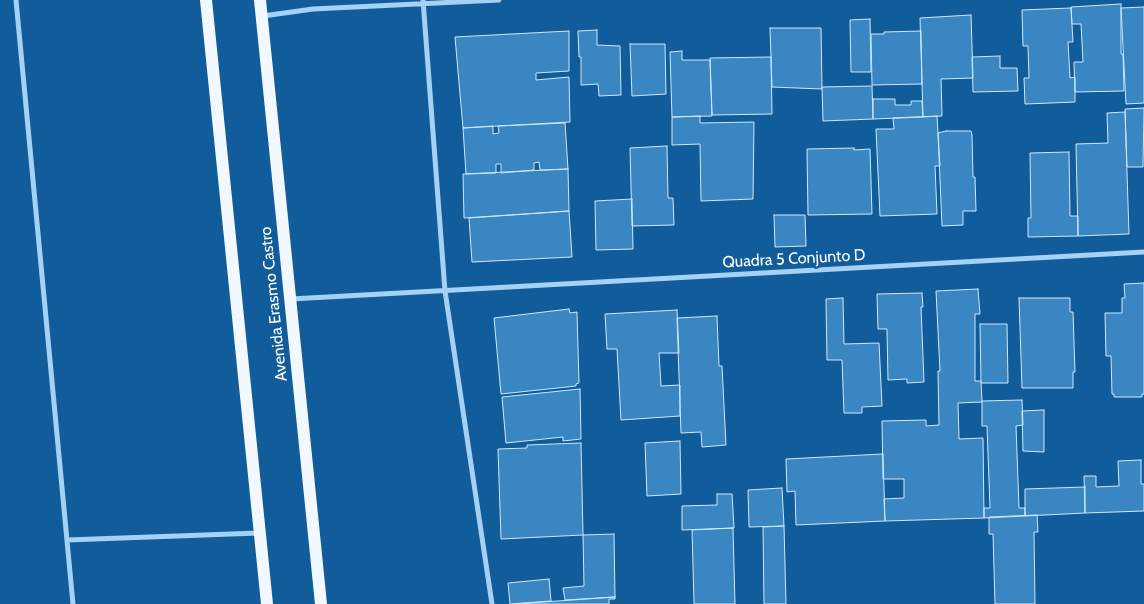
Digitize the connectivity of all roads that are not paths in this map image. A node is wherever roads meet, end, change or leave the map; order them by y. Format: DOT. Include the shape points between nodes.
graph roads {
  1 [pos="16,0"];
  2 [pos="206,0"];
  3 [pos="260,0"];
  4 [pos="499,0"];
  5 [pos="423,1"];
  6 [pos="262,16"];
  7 [pos="1144,252"];
  8 [pos="445,292"];
  9 [pos="290,299"];
  10 [pos="260,533"];
  11 [pos="67,540"];
  12 [pos="73,604"];
  13 [pos="267,604"];
  14 [pos="321,604"];
  15 [pos="492,604"];
  1 -- 11 [label="street"];
  2 -- 10 [label="main road"];
  3 -- 6 [label="main road, Avenida Erasmo Castro"];
  4 -- 5 [label="street"];
  5 -- 6 [label="street"];
  5 -- 8 [label="street"];
  6 -- 9 [label="main road, Avenida Erasmo Castro"];
  7 -- 8 [label="street, Quadra 5 Conjunto D"];
  8 -- 9 [label="street, Quadra 5 Conjunto D"];
  8 -- 15 [label="street"];
  9 -- 14 [label="main road, Avenida Erasmo Castro"];
  10 -- 11 [label="street"];
  10 -- 13 [label="main road"];
  11 -- 12 [label="street"];
}
